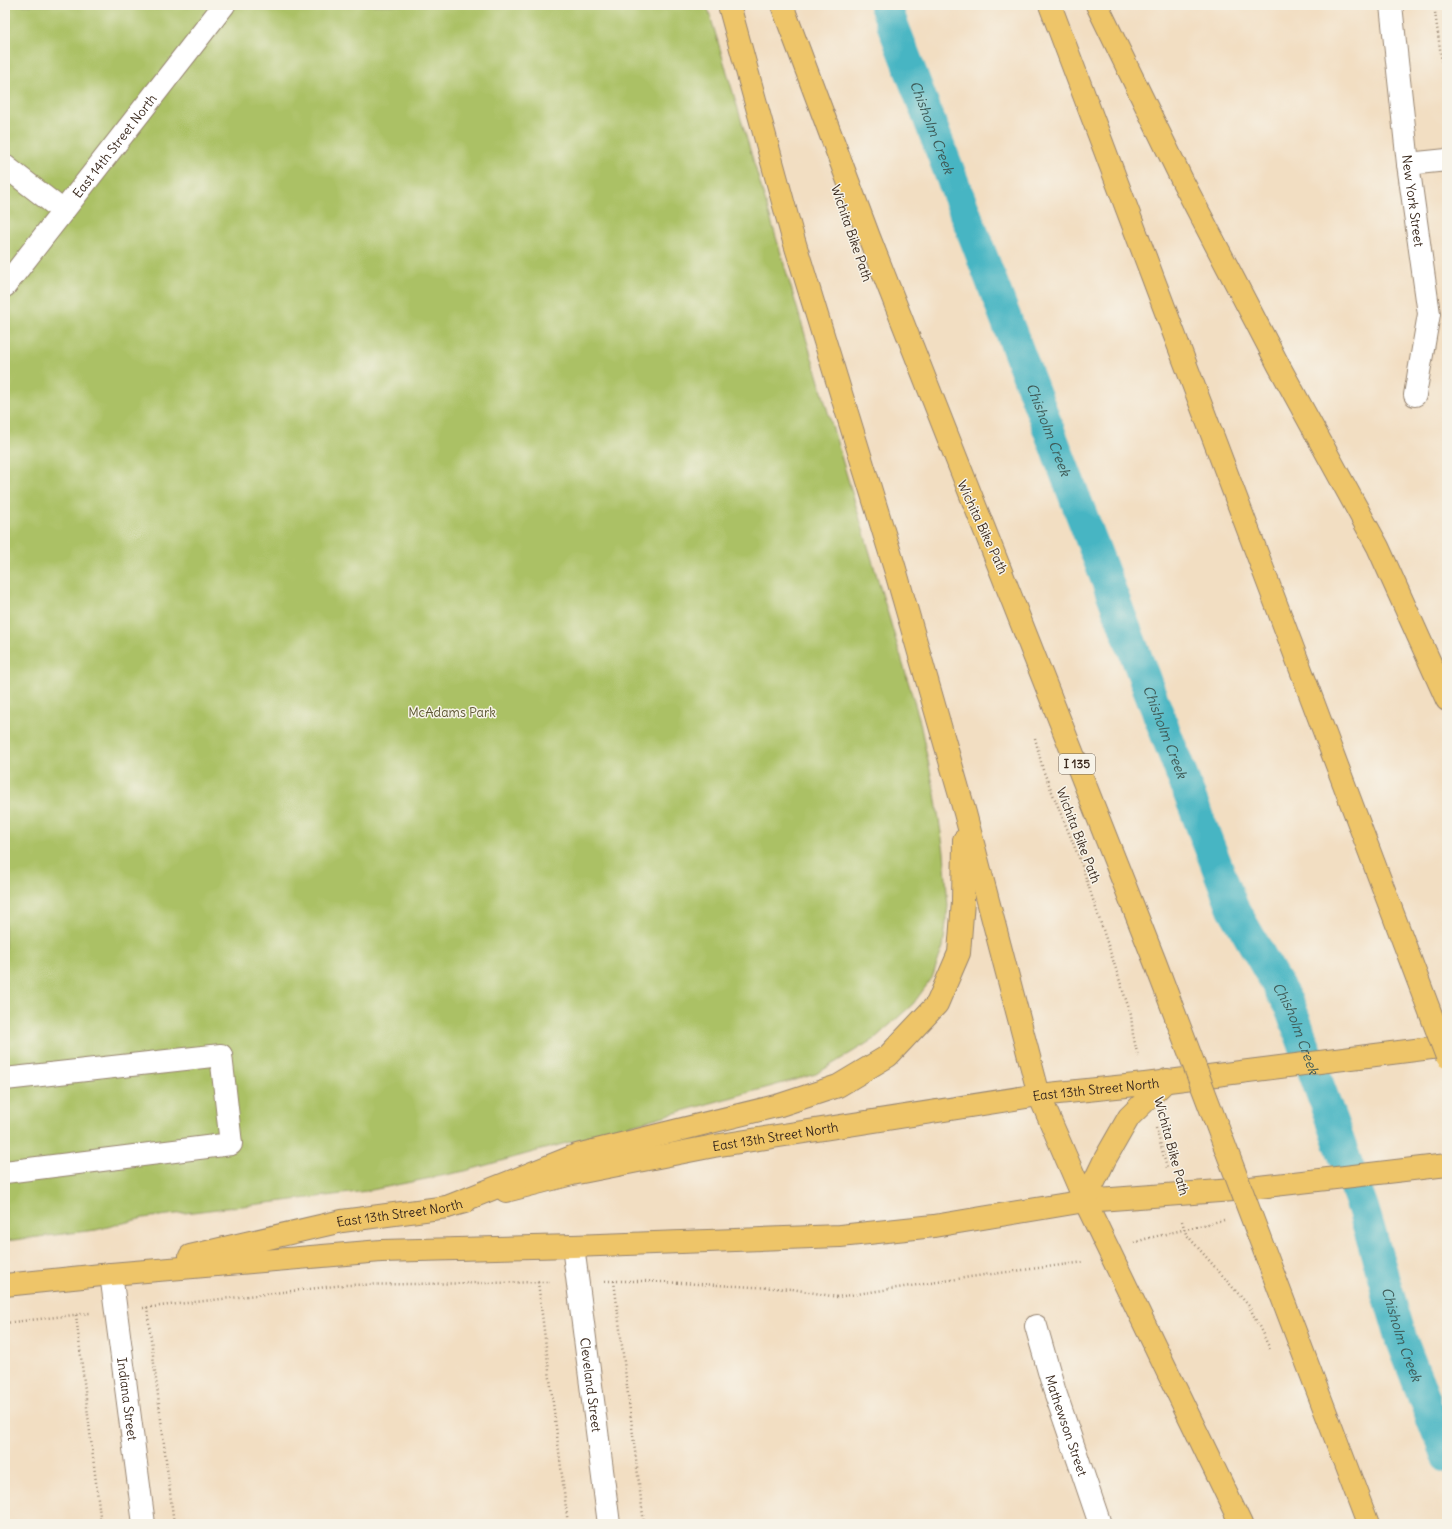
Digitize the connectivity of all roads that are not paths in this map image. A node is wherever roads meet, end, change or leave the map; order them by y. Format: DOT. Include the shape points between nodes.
graph roads {
  1 [pos="224,5"];
  2 [pos="728,5"];
  3 [pos="782,5"];
  4 [pos="1050,5"];
  5 [pos="1097,5"];
  6 [pos="1391,5"];
  7 [pos="1447,160"];
  8 [pos="1408,164"];
  9 [pos="5,166"];
  10 [pos="63,211"];
  11 [pos="5,286"];
  12 [pos="1415,395"];
  13 [pos="1447,700"];
  14 [pos="965,812"];
  15 [pos="1442,1050"];
  16 [pos="5,1079"];
  17 [pos="1146,1092"];
  18 [pos="1039,1095"];
  19 [pos="1447,1165"];
  20 [pos="5,1172"];
  21 [pos="1085,1201"];
  22 [pos="447,1207"];
  23 [pos="573,1246"];
  24 [pos="111,1274"];
  25 [pos="5,1285"];
  26 [pos="1036,1326"];
  27 [pos="144,1524"];
  28 [pos="609,1524"];
  29 [pos="1100,1524"];
  30 [pos="1241,1524"];
  31 [pos="1368,1524"];
  1 -- 10 [label="street, East 14th Street North"];
  2 -- 14 [label="main road" via="791,231 895,569"];
  3 -- 31 [label="main road, I 135, bridge" via="866,229 1155,962"];
  4 -- 15 [label="main road, bridge"];
  5 -- 13 [label="main road" via="1191,196 1279,366 1378,547"];
  6 -- 8 [label="street, New York Street"];
  7 -- 8 [label="street"];
  8 -- 12 [label="street, New York Street" via="1429,314"];
  9 -- 10 [label="street"];
  10 -- 11 [label="street, East 14th Street North"];
  14 -- 18 [label="main road"];
  14 -- 22 [label="main road" via="959,953 937,1004 888,1056 838,1086 780,1105 577,1155"];
  15 -- 17 [label="main road, East 13th Street North" via="1167,1080"];
  16 -- 20 [label="street" via="221,1055 231,1144"];
  17 -- 18 [label="main road, East 13th Street North"];
  17 -- 21 [label="main road" via="1129,1117"];
  18 -- 21 [label="main road"];
  18 -- 22 [label="main road, East 13th Street North" via="714,1146 572,1174"];
  19 -- 21 [label="main road, East 13th Street North" via="1232,1190"];
  21 -- 23 [label="main road, East 13th Street North" via="934,1226 840,1236"];
  21 -- 30 [label="main road"];
  22 -- 24 [label="main road, East 13th Street North" via="342,1221"];
  23 -- 24 [label="main road, East 13th Street North" via="381,1251"];
  23 -- 28 [label="street, Cleveland Street"];
  24 -- 25 [label="main road, East 13th Street North"];
  24 -- 27 [label="street, Indiana Street"];
  26 -- 29 [label="street, Mathewson Street" via="1054,1389"];
}
